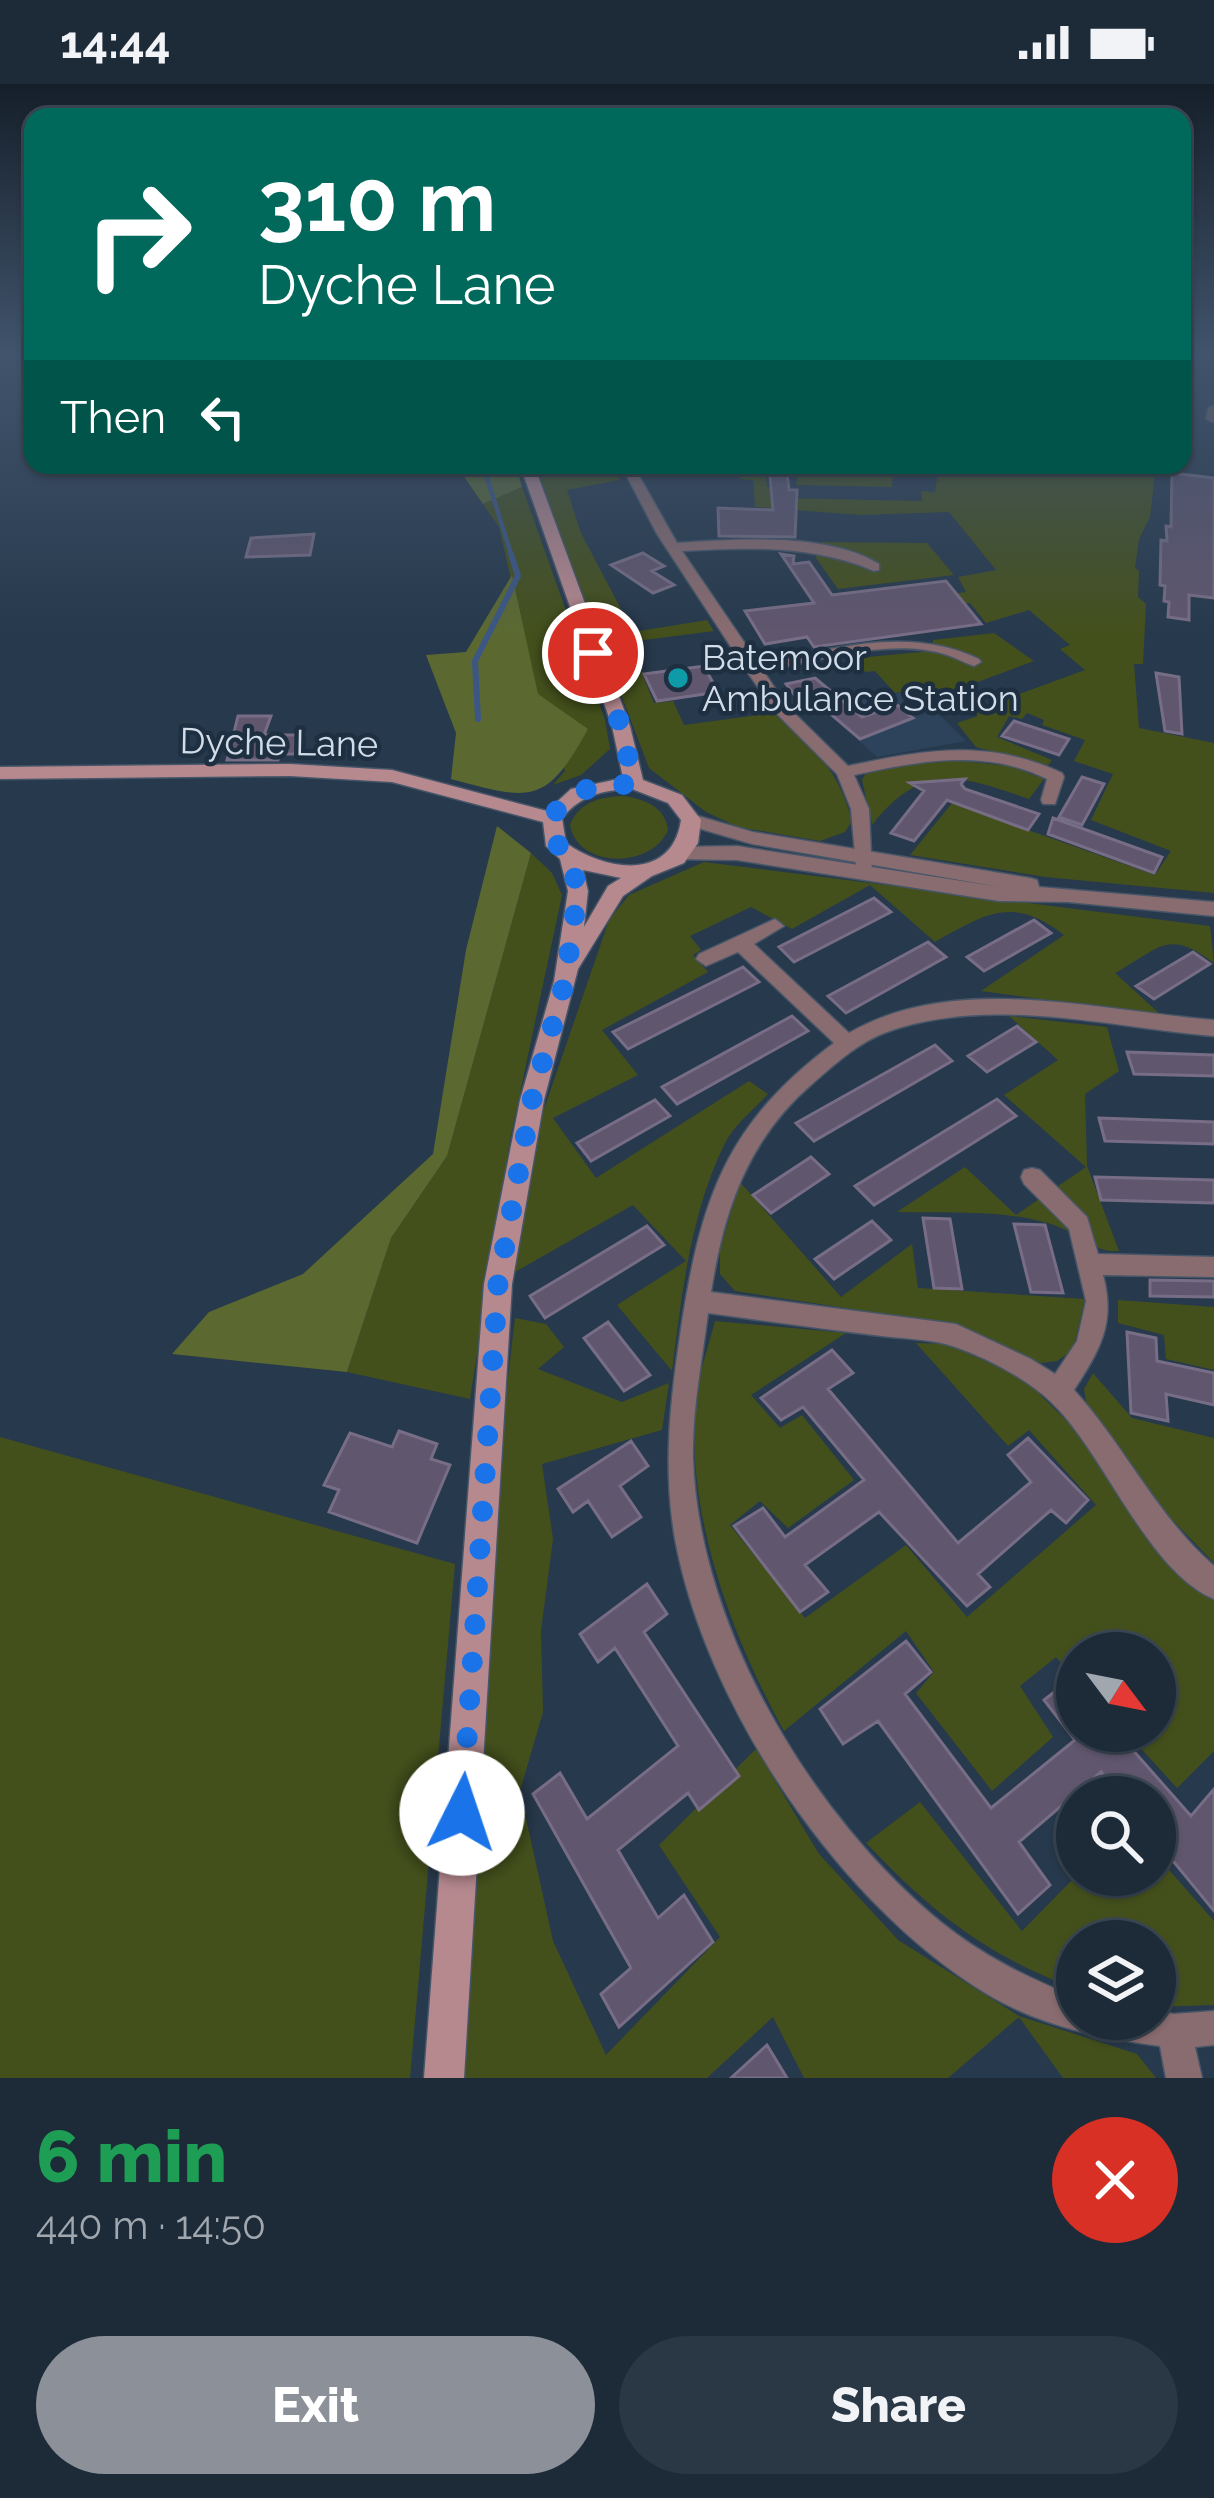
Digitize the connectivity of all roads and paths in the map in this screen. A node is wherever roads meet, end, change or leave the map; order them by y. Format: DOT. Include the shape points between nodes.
graph roads {
  1 [pos="530,474"];
  2 [pos="632,474"];
  3 [pos="674,547"];
  4 [pos="874,567"];
  5 [pos="974,662"];
  6 [pos="753,670"];
  7 [pos="844,772"];
  8 [pos="0,773"];
  9 [pos="634,783"];
  10 [pos="1049,800"];
  11 [pos="552,818"];
  12 [pos="691,820"];
  13 [pos="678,854"];
  14 [pos="570,859"];
  15 [pos="863,865"];
  16 [pos="650,870"];
  17 [pos="1214,909"];
  18 [pos="775,926"];
  19 [pos="740,942"];
  20 [pos="706,959"];
  21 [pos="565,981"];
  22 [pos="1214,1028"];
  23 [pos="847,1044"];
  24 [pos="1032,1177"];
  25 [pos="1091,1264"];
  26 [pos="1214,1268"];
  27 [pos="698,1301"];
  28 [pos="1058,1391"];
  29 [pos="1214,1585"];
  30 [pos="1056,2008"];
  31 [pos="1214,2028"];
  32 [pos="1176,2030"];
  33 [pos="1176,2040"];
  34 [pos="444,2078"];
  35 [pos="1184,2078"];
  1 -- 9 [label="main road"];
  2 -- 3 [label="street"];
  3 -- 4 [label="street" via="856,555"];
  3 -- 6 [label="street"];
  5 -- 6 [label="street" via="947,648 911,645"];
  6 -- 7 [label="street"];
  7 -- 10 [label="street" via="978,752 1056,777"];
  7 -- 15 [label="street" via="860,809"];
  8 -- 11 [label="main road, Dyche Lane" via="392,776"];
  9 -- 11 [label="main road" via="583,790"];
  9 -- 12 [label="main road" via="675,799"];
  11 -- 14 [label="main road" via="552,838"];
  12 -- 13 [label="main road"];
  12 -- 15 [label="street"];
  13 -- 15 [label="street"];
  13 -- 16 [label="main road"];
  14 -- 16 [label="main road" via="608,871"];
  14 -- 21 [label="main road" via="578,891"];
  15 -- 17 [label="street" via="999,894"];
  16 -- 21 [label="main road" via="615,892"];
  18 -- 19 [label="street"];
  19 -- 20 [label="street"];
  19 -- 23 [label="street"];
  21 -- 34 [label="main road" via="532,1100 498,1284"];
  22 -- 23 [label="street" via="978,1005 906,1018"];
  23 -- 27 [label="street" via="769,1107 748,1138 718,1202"];
  24 -- 25 [label="street" via="1079,1224"];
  25 -- 26 [label="street"];
  25 -- 28 [label="street" via="1096,1326"];
  27 -- 28 [label="street" via="956,1336"];
  27 -- 30 [label="street" via="680,1463 706,1599 750,1711 823,1822 890,1895 970,1963"];
  28 -- 29 [label="street" via="1177,1552"];
  31 -- 32 [label="street"];
  33 -- 35 [label="street"];
}
